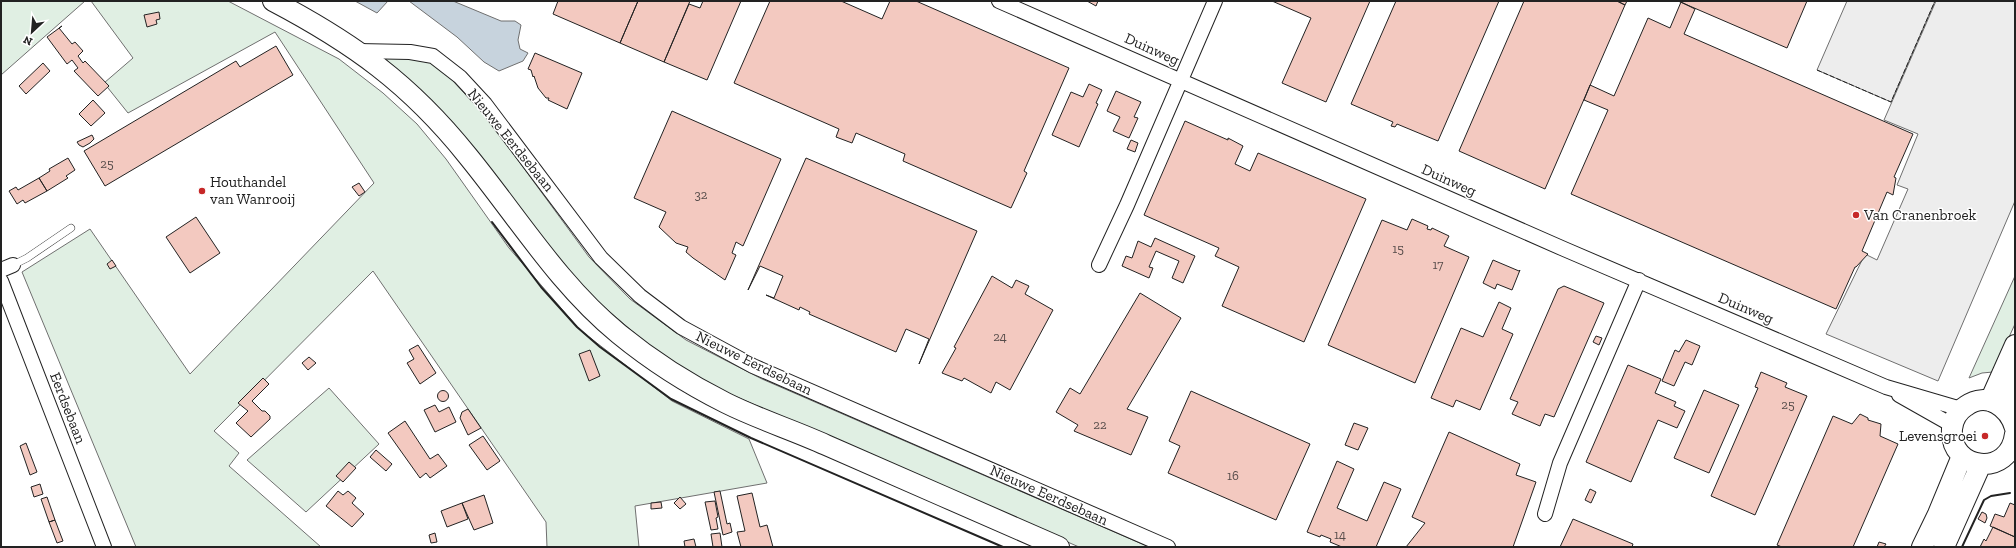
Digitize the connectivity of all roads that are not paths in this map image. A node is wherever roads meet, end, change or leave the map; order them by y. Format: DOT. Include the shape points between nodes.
graph roads {
  1 [pos="273,1"];
  2 [pos="999,1"];
  3 [pos="1215,1"];
  4 [pos="358,51"];
  5 [pos="1180,80"];
  6 [pos="70,228"];
  7 [pos="1099,265"];
  8 [pos="7,267"];
  9 [pos="1639,280"];
  10 [pos="1,281"];
  11 [pos="2015,345"];
  12 [pos="2015,380"];
  13 [pos="1997,404"];
  14 [pos="1957,417"];
  15 [pos="2015,437"];
  16 [pos="1962,456"];
  17 [pos="1981,464"];
  18 [pos="1545,514"];
  19 [pos="104,547"];
  20 [pos="1059,547"];
  21 [pos="1168,547"];
  22 [pos="1922,547"];
  23 [pos="1944,547"];
  1 -- 4 [label="main road" via="330,32"];
  2 -- 5 [label="street, Duinweg"];
  3 -- 5 [label="street"];
  4 -- 20 [label="main road" via="403,87 437,120 468,156 519,226 580,298 618,333 661,367 727,404"];
  4 -- 21 [label="street, Nieuwe Eerdsebaan" via="410,52 433,56 460,77 485,104 601,258 640,296 681,327 753,366"];
  5 -- 7 [label="street"];
  5 -- 9 [label="street, Duinweg"];
  6 -- 8 [label="lane" via="27,258"];
  9 -- 14 [label="street, Duinweg"];
  9 -- 18 [label="street" via="1560,463"];
  10 -- 19 [label="street, Eerdsebaan"];
  11 -- 13 [label="main road"];
  12 -- 13 [label="main road"];
  13 -- 14 [label="main road" via="1979,401 1970,403"];
  13 -- 15 [label="main road" via="2012,417"];
  14 -- 16 [label="main road" via="1953,442"];
  15 -- 17 [label="main road" via="2009,452 2001,459 1991,464"];
  16 -- 17 [label="main road" via="1971,462"];
  16 -- 22 [label="main road"];
  17 -- 23 [label="main road"];
}
